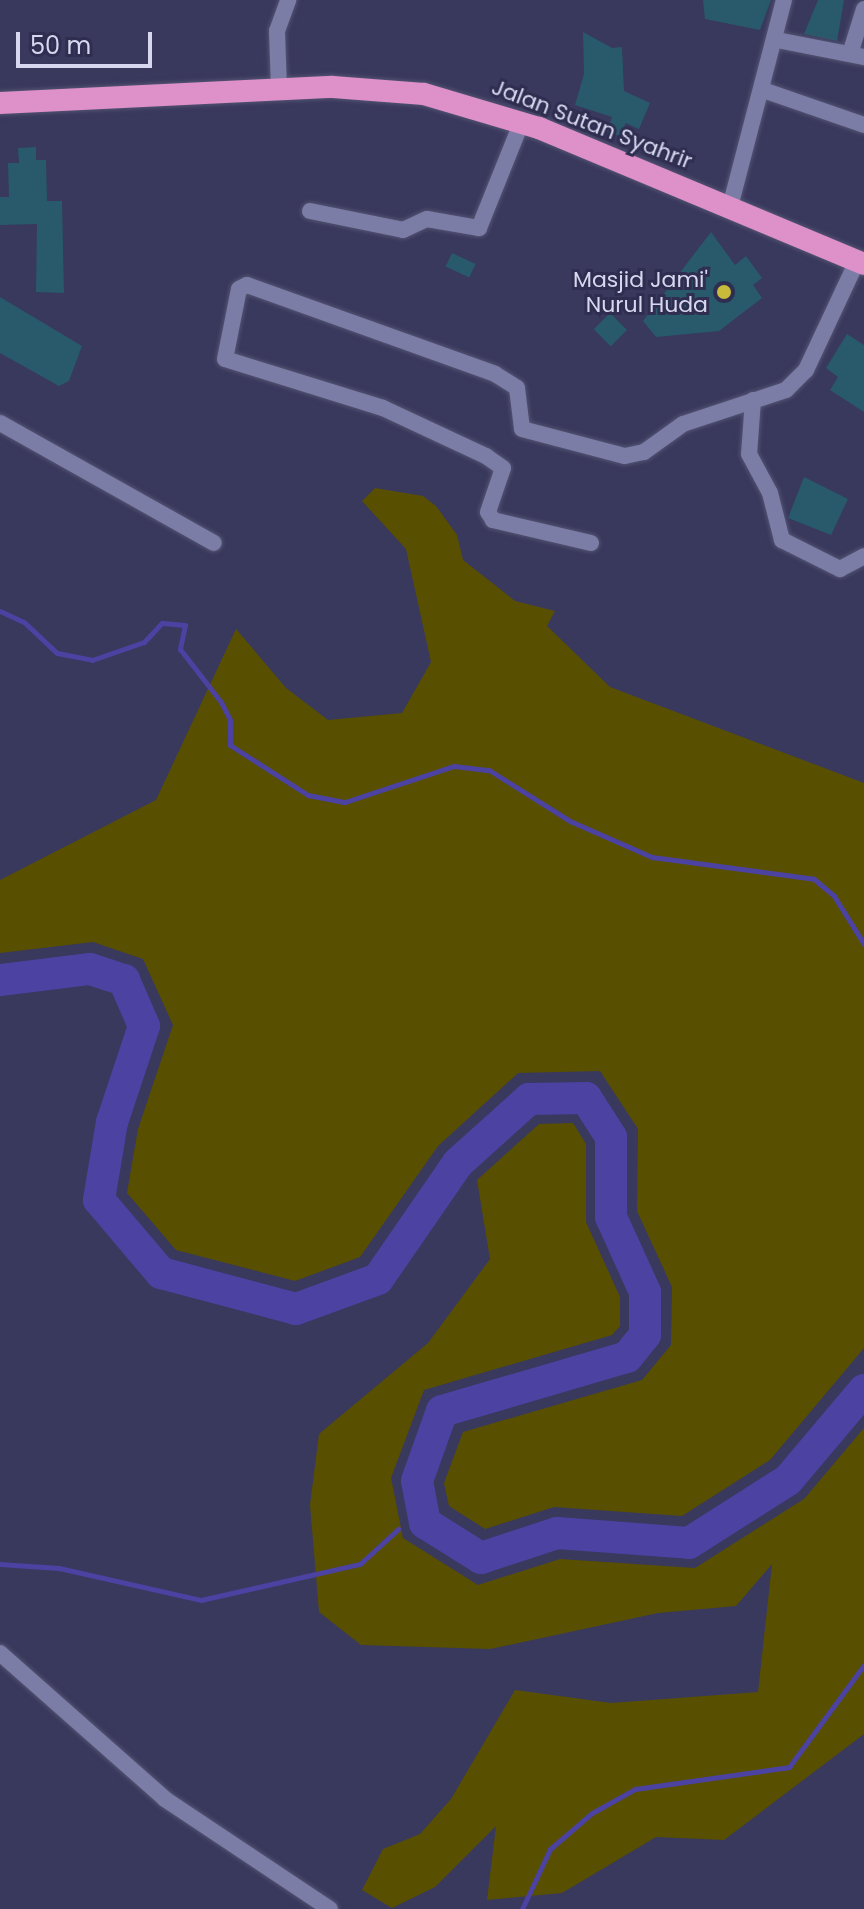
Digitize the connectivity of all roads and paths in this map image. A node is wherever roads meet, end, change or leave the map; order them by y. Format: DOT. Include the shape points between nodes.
graph roads {
  1 [pos="288,0"];
  2 [pos="784,0"];
  3 [pos="864,9"];
  4 [pos="777,40"];
  5 [pos="857,56"];
  6 [pos="279,89"];
  7 [pos="763,90"];
  8 [pos="0,103"];
  9 [pos="522,121"];
  10 [pos="864,125"];
  11 [pos="730,207"];
  12 [pos="310,211"];
  13 [pos="861,262"];
  14 [pos="753,400"];
  15 [pos="0,423"];
  16 [pos="214,543"];
  17 [pos="591,543"];
  18 [pos="864,556"];
  19 [pos="0,1653"];
  20 [pos="330,1909"];
  1 -- 6 [label="street" via="277,31"];
  2 -- 4 [label="street"];
  3 -- 5 [label="street"];
  4 -- 5 [label="street"];
  4 -- 7 [label="street"];
  6 -- 8 [label="highway, Jalan Sutan Syahrir"];
  6 -- 9 [label="highway, Jalan Sutan Syahrir" via="401,89"];
  7 -- 10 [label="street"];
  7 -- 11 [label="street"];
  9 -- 11 [label="highway, Jalan Sutan Syahrir"];
  9 -- 12 [label="street" via="479,228 427,219 403,230"];
  11 -- 13 [label="highway, Jalan Sutan Syahrir"];
  13 -- 14 [label="street" via="806,370 786,390"];
  14 -- 17 [label="street" via="669,430 644,452 625,456 522,429 517,388 495,374 247,285 239,289 225,359 383,408 486,456 503,468 488,512 493,520"];
  14 -- 18 [label="street" via="749,454 770,493 782,540 840,569"];
  15 -- 16 [label="street"];
  19 -- 20 [label="street" via="165,1799"];
}
